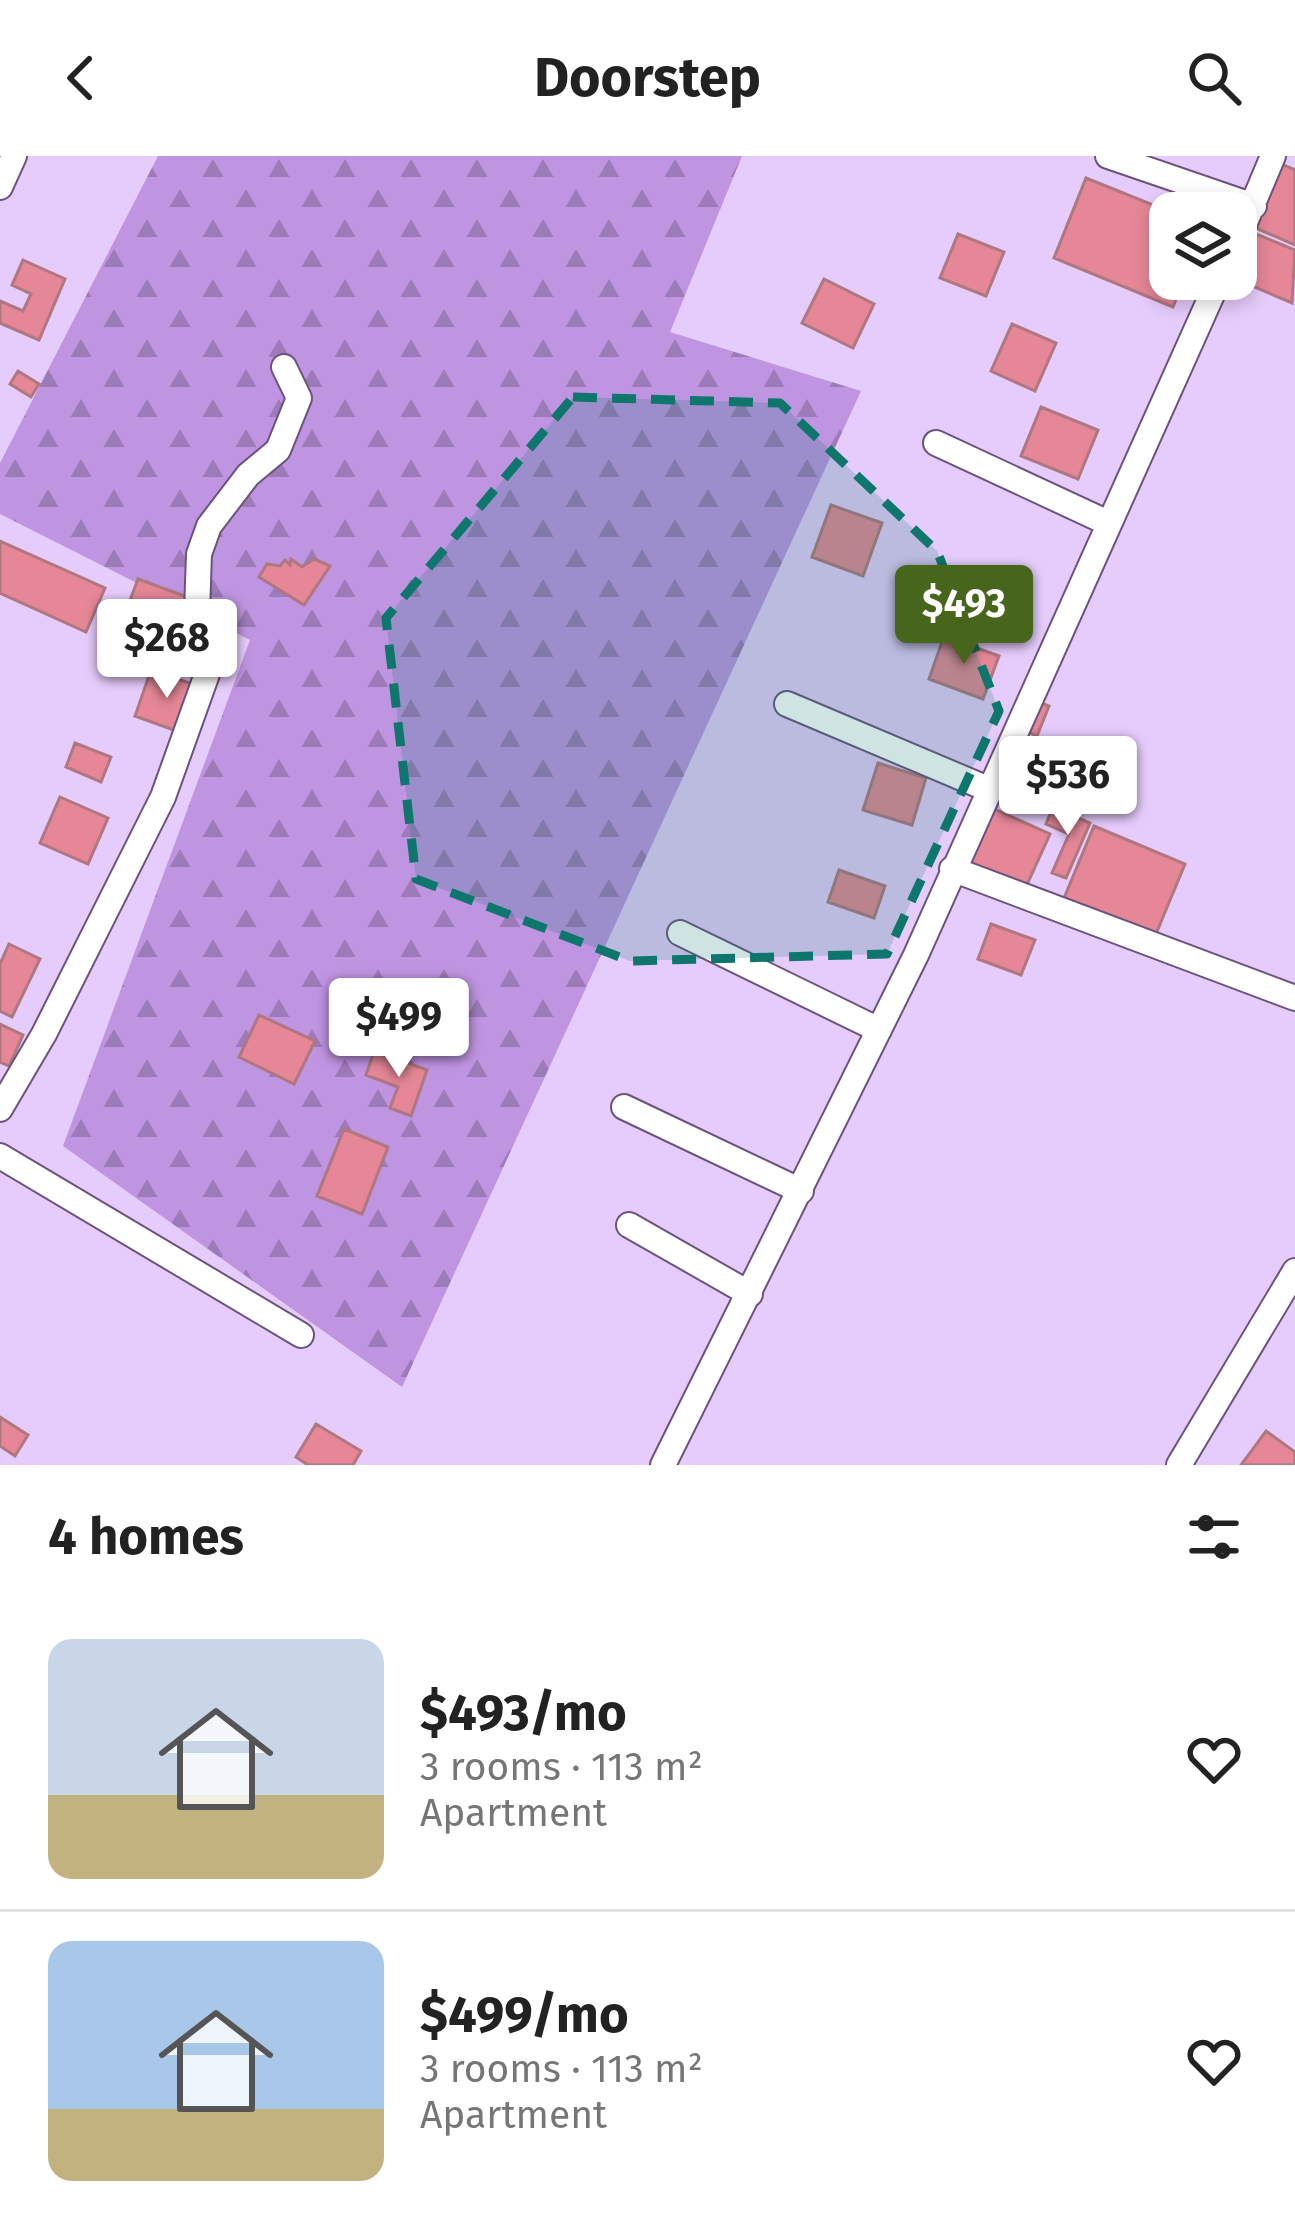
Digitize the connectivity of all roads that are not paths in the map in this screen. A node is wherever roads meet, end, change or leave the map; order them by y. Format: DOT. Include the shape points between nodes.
graph roads {
  1 [pos="14,156"];
  2 [pos="1108,156"];
  3 [pos="1274,156"];
  4 [pos="0,187"];
  5 [pos="1213,192"];
  6 [pos="1257,198"];
  7 [pos="1209,300"];
  8 [pos="284,367"];
  9 [pos="936,442"];
  10 [pos="1106,522"];
  11 [pos="787,704"];
  12 [pos="988,789"];
  13 [pos="952,868"];
  14 [pos="680,933"];
  15 [pos="1295,998"];
  16 [pos="879,1030"];
  17 [pos="624,1107"];
  18 [pos="0,1109"];
  19 [pos="0,1156"];
  20 [pos="800,1192"];
  21 [pos="629,1225"];
  22 [pos="1295,1271"];
  23 [pos="750,1294"];
  24 [pos="301,1335"];
  25 [pos="663,1465"];
  26 [pos="1179,1465"];
  1 -- 4 [label="street"];
  2 -- 5 [label="street"];
  3 -- 6 [label="street"];
  7 -- 10 [label="street"];
  8 -- 18 [label="street" via="299,398 278,450 222,509 199,554 207,674 163,796"];
  9 -- 10 [label="street"];
  10 -- 12 [label="street"];
  11 -- 12 [label="street"];
  12 -- 13 [label="street"];
  13 -- 15 [label="street"];
  13 -- 16 [label="street"];
  14 -- 16 [label="street"];
  16 -- 20 [label="street"];
  17 -- 20 [label="street"];
  19 -- 24 [label="street"];
  20 -- 23 [label="street"];
  21 -- 23 [label="street"];
  22 -- 26 [label="street"];
  23 -- 25 [label="street"];
}
